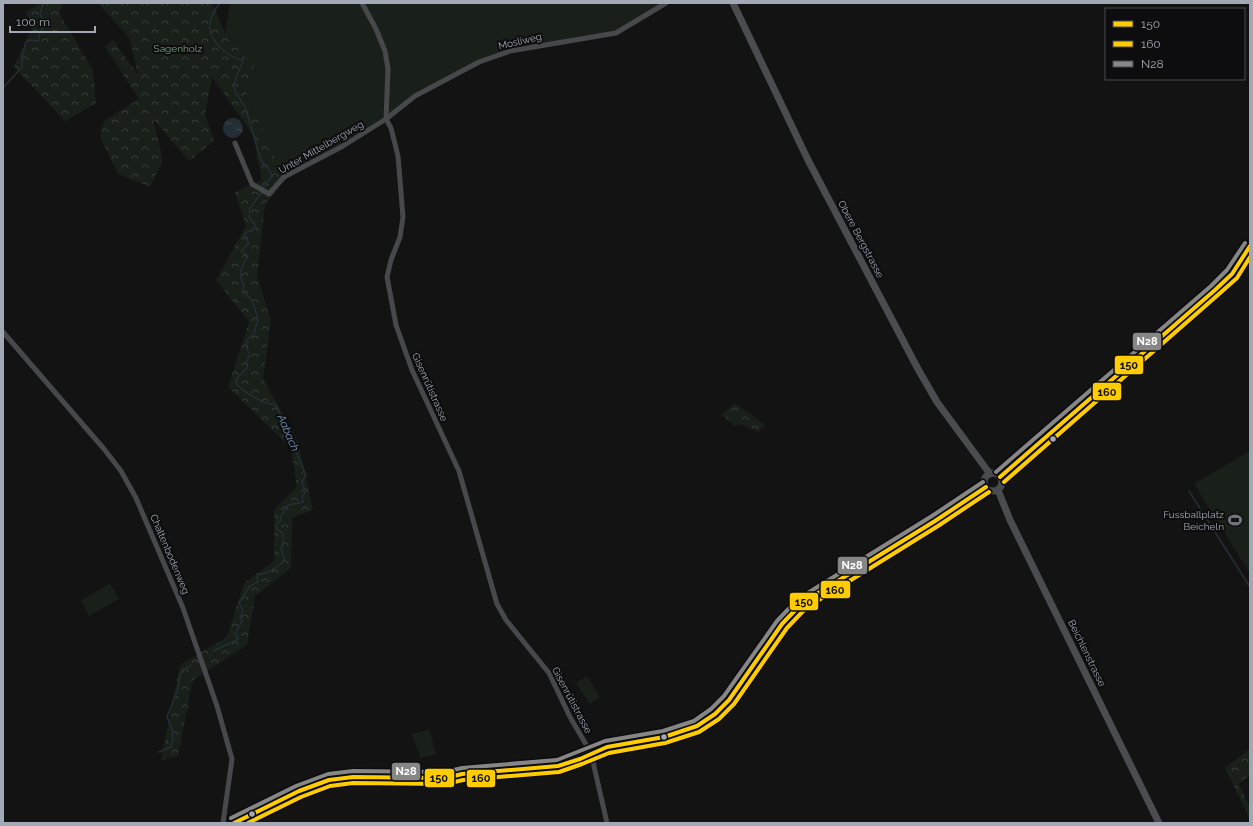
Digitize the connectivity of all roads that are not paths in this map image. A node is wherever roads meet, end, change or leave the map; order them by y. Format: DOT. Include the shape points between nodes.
graph roads {
  1 [pos="362,3"];
  2 [pos="666,3"];
  3 [pos="733,3"];
  4 [pos="386,120"];
  5 [pos="235,143"];
  6 [pos="1250,246"];
  7 [pos="3,332"];
  8 [pos="990,474"];
  9 [pos="1000,477"];
  10 [pos="986,487"];
  11 [pos="998,490"];
  12 [pos="591,753"];
  13 [pos="224,823"];
  14 [pos="234,823"];
  15 [pos="607,823"];
  16 [pos="1159,823"];
  1 -- 4 [label="street, Gisenrütistrasse" via="385,51 388,69"];
  2 -- 4 [label="street, Mosliweg" via="616,33 510,51 479,62 415,96"];
  3 -- 8 [label="street, Obere Bergstrasse" via="808,160 929,390"];
  4 -- 5 [label="street, Unter Mittelbergweg" via="284,177 268,194 252,184"];
  4 -- 12 [label="street, Gisenrütistrasse" via="391,128 398,156 403,218 400,237 387,277 396,325 412,370 459,471 497,604 506,620 549,673"];
  6 -- 9 [label="street" via="1236,268 1215,290"];
  7 -- 13 [label="street, Chaltenbodenweg" via="104,449 121,471 136,498 183,608 217,706 232,759"];
  8 -- 9 [label="street"];
  8 -- 10 [label="street" via="985,480"];
  9 -- 11 [label="street" via="1002,484"];
  10 -- 11 [label="street" via="991,491"];
  10 -- 12 [label="street" via="802,603 782,624 745,680 723,706 697,726 672,735 618,744"];
  11 -- 16 [label="street, Beichlenstrasse" via="1010,520"];
  12 -- 14 [label="street" via="558,766 454,775 353,777 329,780 299,791"];
  12 -- 15 [label="street, Gisenrütistrasse"];
}
